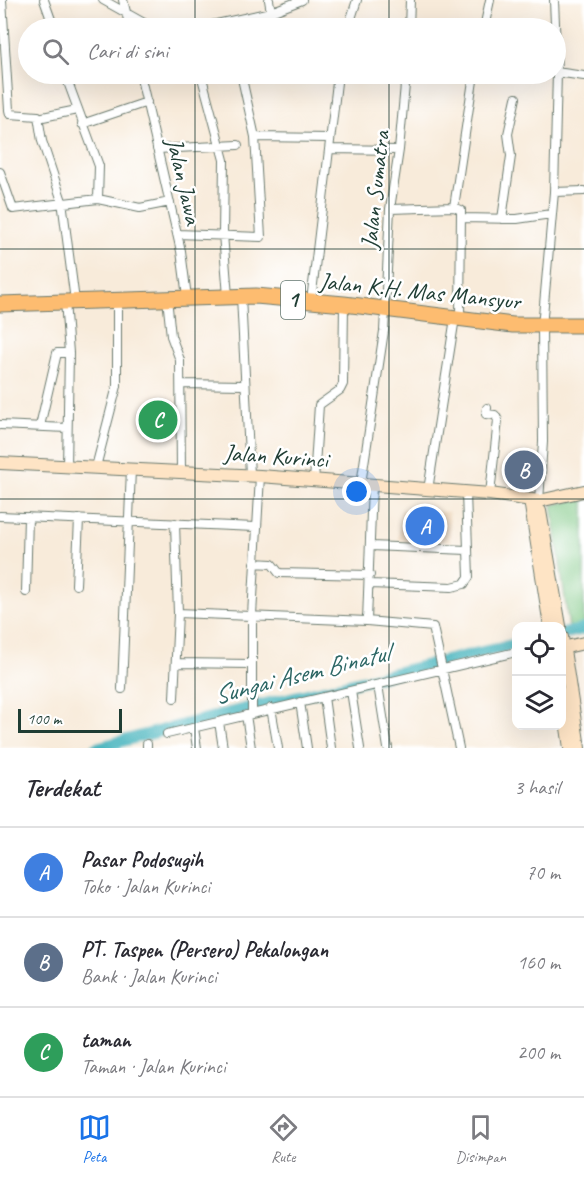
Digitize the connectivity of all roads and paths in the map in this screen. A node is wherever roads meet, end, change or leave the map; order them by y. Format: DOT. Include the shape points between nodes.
graph roads {
  1 [pos="2,0"];
  2 [pos="44,0"];
  3 [pos="103,0"];
  4 [pos="123,0"];
  5 [pos="269,0"];
  6 [pos="302,0"];
  7 [pos="357,0"];
  8 [pos="410,0"];
  9 [pos="490,0"];
  10 [pos="554,0"];
  11 [pos="271,12"];
  12 [pos="127,14"];
  13 [pos="50,18"];
  14 [pos="128,18"];
  15 [pos="134,18"];
  16 [pos="253,18"];
  17 [pos="351,18"];
  18 [pos="409,18"];
  19 [pos="486,18"];
  20 [pos="554,18"];
  21 [pos="566,73"];
  22 [pos="584,76"];
  23 [pos="68,84"];
  24 [pos="142,84"];
  25 [pos="204,84"];
  26 [pos="243,84"];
  27 [pos="337,84"];
  28 [pos="404,84"];
  29 [pos="472,84"];
  30 [pos="556,84"];
  31 [pos="516,98"];
  32 [pos="147,102"];
  33 [pos="77,110"];
  34 [pos="38,118"];
  35 [pos="82,124"];
  36 [pos="255,137"];
  37 [pos="330,138"];
  38 [pos="222,144"];
  39 [pos="238,145"];
  40 [pos="157,149"];
  41 [pos="329,149"];
  42 [pos="399,150"];
  43 [pos="0,172"];
  44 [pos="584,191"];
  45 [pos="554,192"];
  46 [pos="98,199"];
  47 [pos="62,201"];
  48 [pos="170,202"];
  49 [pos="454,207"];
  50 [pos="390,209"];
  51 [pos="551,214"];
  52 [pos="462,218"];
  53 [pos="502,219"];
  54 [pos="177,234"];
  55 [pos="223,234"];
  56 [pos="235,296"];
  57 [pos="187,297"];
  58 [pos="167,298"];
  59 [pos="117,300"];
  60 [pos="70,301"];
  61 [pos="311,302"];
  62 [pos="0,304"];
  63 [pos="344,304"];
  64 [pos="385,310"];
  65 [pos="457,319"];
  66 [pos="584,325"];
  67 [pos="542,327"];
  68 [pos="69,353"];
  69 [pos="181,384"];
  70 [pos="244,385"];
  71 [pos="487,408"];
  72 [pos="0,425"];
  73 [pos="40,426"];
  74 [pos="67,428"];
  75 [pos="0,464"];
  76 [pos="67,467"];
  77 [pos="96,467"];
  78 [pos="131,469"];
  79 [pos="181,471"];
  80 [pos="255,475"];
  81 [pos="314,481"];
  82 [pos="367,484"];
  83 [pos="428,490"];
  84 [pos="584,492"];
  85 [pos="466,493"];
  86 [pos="490,494"];
  87 [pos="534,501"];
  88 [pos="0,516"];
  89 [pos="28,517"];
  90 [pos="79,519"];
  91 [pos="128,520"];
  92 [pos="175,523"];
  93 [pos="255,527"];
  94 [pos="371,546"];
  95 [pos="467,550"];
  96 [pos="254,563"];
  97 [pos="370,580"];
  98 [pos="76,585"];
  99 [pos="26,592"];
  100 [pos="178,613"];
  101 [pos="252,615"];
  102 [pos="367,621"];
  103 [pos="549,622"];
  104 [pos="559,622"];
  105 [pos="584,635"];
  106 [pos="566,641"];
  107 [pos="566,642"];
  108 [pos="584,643"];
  109 [pos="512,653"];
  110 [pos="176,663"];
  111 [pos="251,664"];
  112 [pos="443,665"];
  113 [pos="566,667"];
  114 [pos="378,685"];
  115 [pos="122,689"];
  116 [pos="351,691"];
  117 [pos="324,697"];
  118 [pos="174,698"];
  119 [pos="300,702"];
  120 [pos="271,708"];
  121 [pos="250,710"];
  122 [pos="219,722"];
  123 [pos="566,724"];
  124 [pos="194,728"];
  125 [pos="168,734"];
  126 [pos="197,748"];
  127 [pos="223,748"];
  128 [pos="251,748"];
  129 [pos="278,748"];
  130 [pos="307,748"];
  131 [pos="331,748"];
  132 [pos="360,748"];
  133 [pos="388,748"];
  134 [pos="459,748"];
  135 [pos="570,748"];
  136 [pos="579,748"];
  1 -- 34 [label="street" via="9,110 12,115"];
  2 -- 13 [label="street"];
  3 -- 12 [label="street"];
  4 -- 12 [label="street"];
  5 -- 11 [label="street"];
  6 -- 11 [label="street"];
  7 -- 17 [label="street"];
  8 -- 18 [label="street"];
  9 -- 19 [label="street"];
  10 -- 20 [label="street"];
  11 -- 16 [label="street"];
  12 -- 14 [label="street"];
  12 -- 15 [label="street"];
  21 -- 22 [label="street"];
  23 -- 33 [label="street"];
  24 -- 32 [label="street, Jalan Jawa"];
  25 -- 38 [label="street"];
  26 -- 36 [label="street"];
  27 -- 37 [label="street"];
  28 -- 42 [label="street, Jalan Sumatra"];
  29 -- 49 [label="street"];
  30 -- 45 [label="street"];
  31 -- 53 [label="street" via="508,134 511,156"];
  32 -- 35 [label="street"];
  32 -- 40 [label="street, Jalan Jawa"];
  33 -- 34 [label="street"];
  33 -- 35 [label="street"];
  34 -- 47 [label="street"];
  35 -- 46 [label="street" via="99,166"];
  36 -- 37 [label="street"];
  36 -- 55 [label="street" via="261,237"];
  37 -- 41 [label="street"];
  38 -- 39 [label="street"];
  38 -- 40 [label="street"];
  38 -- 55 [label="street"];
  40 -- 48 [label="street, Jalan Jawa"];
  41 -- 42 [label="street"];
  41 -- 61 [label="street"];
  42 -- 50 [label="street, Jalan Sumatra"];
  43 -- 47 [label="street" via="14,209"];
  44 -- 45 [label="street"];
  45 -- 51 [label="street"];
  46 -- 47 [label="street"];
  46 -- 48 [label="street" via="140,208"];
  47 -- 60 [label="street"];
  48 -- 54 [label="street, Jalan Jawa"];
  49 -- 50 [label="street"];
  49 -- 52 [label="street" via="461,210"];
  50 -- 64 [label="street, Jalan Sumatra"];
  51 -- 53 [label="street"];
  51 -- 67 [label="street"];
  52 -- 53 [label="street"];
  52 -- 65 [label="street"];
  54 -- 55 [label="street"];
  54 -- 57 [label="street, Jalan Jawa"];
  55 -- 56 [label="street"];
  56 -- 57 [label="highway, Jalan K.H. Mas Mansyur / 1"];
  56 -- 61 [label="highway, Jalan K.H. Mas Mansyur / 1"];
  56 -- 70 [label="street"];
  57 -- 58 [label="highway, Jalan K.H. Mas Mansyur / 1"];
  58 -- 59 [label="highway, Jalan K.H. Mas Mansyur / 1"];
  58 -- 69 [label="street"];
  59 -- 60 [label="highway, Jalan K.H. Mas Mansyur / 1"];
  59 -- 77 [label="street" via="117,386"];
  60 -- 62 [label="highway, Jalan K.H. Mas Mansyur / 1"];
  60 -- 68 [label="street"];
  61 -- 63 [label="highway, Jalan K.H. Mas Mansyur / 1"];
  63 -- 64 [label="highway, Jalan K.H. Mas Mansyur / 1"];
  63 -- 81 [label="street" via="343,384 319,405"];
  64 -- 65 [label="highway, Jalan K.H. Mas Mansyur / 1"];
  64 -- 82 [label="street, Jalan Sumatra"];
  65 -- 67 [label="highway, Jalan K.H. Mas Mansyur / 1"];
  65 -- 83 [label="street"];
  66 -- 67 [label="highway, Jalan K.H. Mas Mansyur / 1"];
  67 -- 87 [label="street" via="543,442"];
  68 -- 73 [label="street" via="57,353"];
  68 -- 74 [label="street"];
  69 -- 70 [label="street"];
  69 -- 79 [label="street"];
  70 -- 80 [label="street"];
  71 -- 86 [label="street" via="486,414 495,415 498,420"];
  72 -- 73 [label="street"];
  73 -- 74 [label="street"];
  74 -- 76 [label="street"];
  75 -- 76 [label="street, Jalan Kurinci"];
  76 -- 77 [label="street, Jalan Kurinci"];
  77 -- 78 [label="street, Jalan Kurinci"];
  78 -- 79 [label="street, Jalan Kurinci"];
  78 -- 91 [label="street"];
  79 -- 80 [label="street, Jalan Kurinci"];
  80 -- 81 [label="street, Jalan Kurinci"];
  80 -- 93 [label="street"];
  81 -- 82 [label="street, Jalan Kurinci"];
  82 -- 83 [label="street, Jalan Kurinci"];
  82 -- 94 [label="street, Jalan Sumatra"];
  83 -- 85 [label="street, Jalan Kurinci"];
  84 -- 87 [label="street, Jalan Kurinci"];
  85 -- 86 [label="street, Jalan Kurinci"];
  85 -- 95 [label="street"];
  86 -- 87 [label="street, Jalan Kurinci"];
  87 -- 103 [label="street"];
  87 -- 104 [label="street"];
  88 -- 89 [label="street"];
  89 -- 90 [label="street"];
  89 -- 99 [label="street"];
  90 -- 91 [label="street"];
  90 -- 98 [label="street"];
  91 -- 92 [label="street"];
  91 -- 115 [label="street"];
  92 -- 93 [label="street"];
  92 -- 100 [label="street"];
  93 -- 96 [label="street"];
  94 -- 95 [label="street"];
  94 -- 97 [label="street, Jalan Sumatra"];
  95 -- 97 [label="street" via="469,577 461,586"];
  96 -- 97 [label="street" via="272,564 279,573"];
  96 -- 101 [label="street"];
  97 -- 102 [label="street, Jalan Sumatra"];
  100 -- 101 [label="street"];
  100 -- 110 [label="street"];
  101 -- 102 [label="street"];
  101 -- 111 [label="street"];
  102 -- 112 [label="street" via="433,627"];
  105 -- 106 [label="street"];
  107 -- 108 [label="street"];
  109 -- 112 [label="street"];
  110 -- 111 [label="street"];
  110 -- 118 [label="street"];
  111 -- 121 [label="street"];
  112 -- 114 [label="street"];
  112 -- 134 [label="street"];
  113 -- 136 [label="street"];
  114 -- 116 [label="street"];
  114 -- 133 [label="street"];
  116 -- 117 [label="street"];
  116 -- 132 [label="street"];
  117 -- 119 [label="street"];
  117 -- 131 [label="street"];
  119 -- 120 [label="street"];
  119 -- 130 [label="street"];
  120 -- 121 [label="street"];
  120 -- 129 [label="street"];
  121 -- 122 [label="street"];
  121 -- 128 [label="street"];
  122 -- 124 [label="street"];
  122 -- 127 [label="street"];
  123 -- 135 [label="street"];
  124 -- 125 [label="street"];
  124 -- 126 [label="street"];
}
